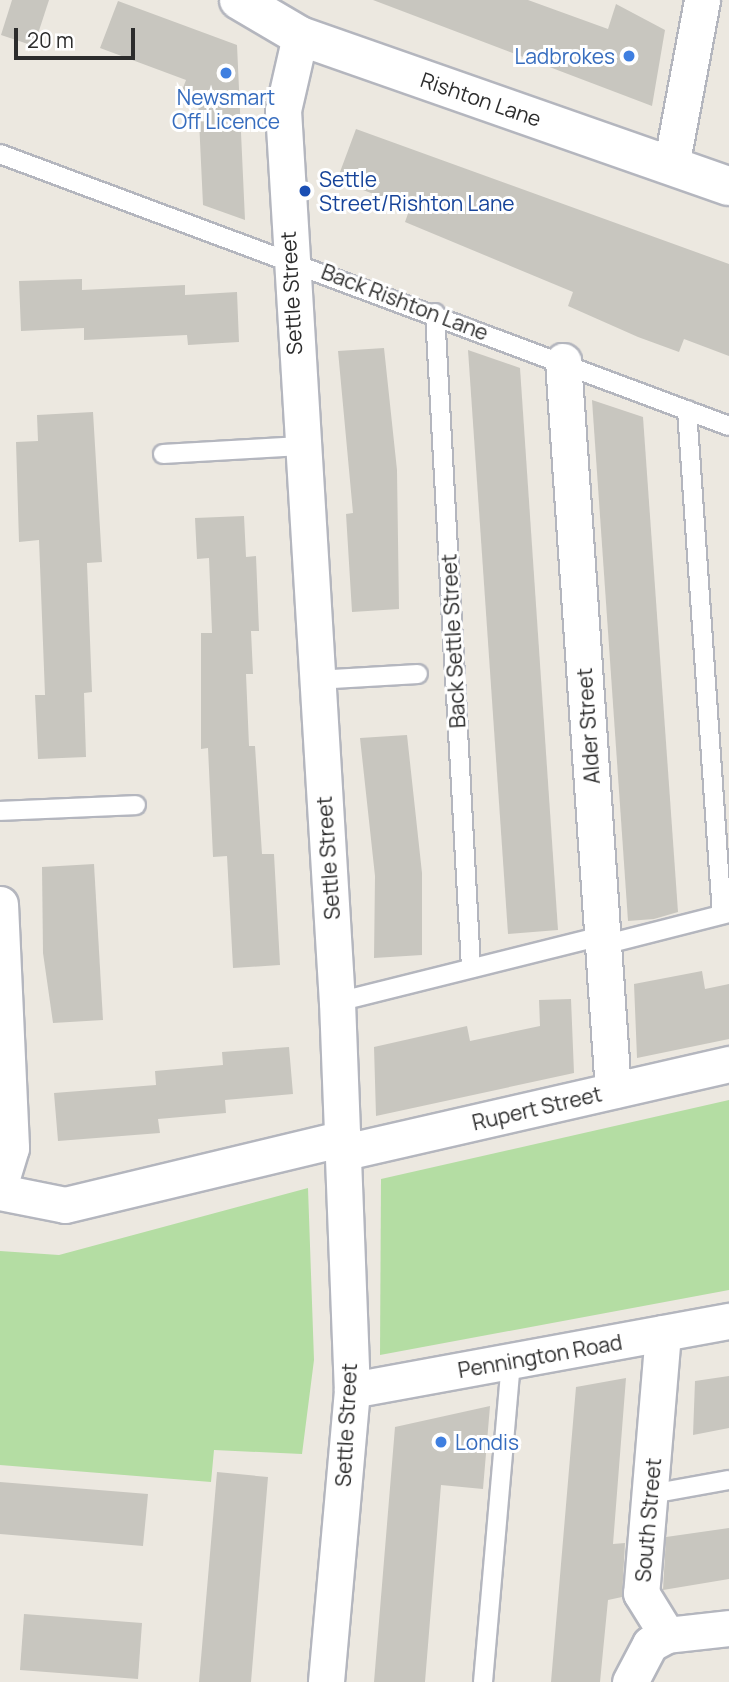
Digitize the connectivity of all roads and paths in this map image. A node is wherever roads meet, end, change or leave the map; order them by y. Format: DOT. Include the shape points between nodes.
graph roads {
  1 [pos="239,0"];
  2 [pos="702,0"];
  3 [pos="300,36"];
  4 [pos="0,154"];
  5 [pos="671,166"];
  6 [pos="729,186"];
  7 [pos="289,258"];
  8 [pos="435,313"];
  9 [pos="563,361"];
  10 [pos="687,410"];
  11 [pos="729,426"];
  12 [pos="301,446"];
  13 [pos="163,454"];
  14 [pos="418,674"];
  15 [pos="316,680"];
  16 [pos="136,805"];
  17 [pos="0,811"];
  18 [pos="0,904"];
  19 [pos="725,914"];
  20 [pos="602,941"];
  21 [pos="471,968"];
  22 [pos="337,1002"];
  23 [pos="729,1064"];
  24 [pos="613,1090"];
  25 [pos="345,1157"];
  26 [pos="0,1185"];
  27 [pos="0,1192"];
  28 [pos="729,1321"];
  29 [pos="663,1333"];
  30 [pos="511,1362"];
  31 [pos="351,1375"];
  32 [pos="729,1480"];
  33 [pos="651,1494"];
  34 [pos="729,1628"];
  35 [pos="667,1635"];
  36 [pos="326,1682"];
  37 [pos="483,1682"];
  38 [pos="630,1682"];
  1 -- 3 [label="street, Rishton Lane"];
  2 -- 5 [label="street"];
  3 -- 5 [label="street, Rishton Lane"];
  3 -- 7 [label="street, Settle Street" via="283,110"];
  4 -- 7 [label="lane, Back Rishton Lane"];
  5 -- 6 [label="street, Rishton Lane"];
  7 -- 8 [label="lane, Back Rishton Lane"];
  7 -- 12 [label="street, Settle Street"];
  8 -- 9 [label="lane, Back Rishton Lane"];
  8 -- 21 [label="lane, Back Settle Street"];
  9 -- 10 [label="lane, Back Rishton Lane"];
  9 -- 20 [label="street, Alder Street"];
  10 -- 11 [label="lane, Back Rishton Lane"];
  10 -- 19 [label="lane"];
  12 -- 13 [label="lane"];
  12 -- 15 [label="street, Settle Street"];
  14 -- 15 [label="lane"];
  15 -- 22 [label="street, Settle Street"];
  16 -- 17 [label="lane"];
  18 -- 26 [label="street" via="11,1148"];
  19 -- 20 [label="lane"];
  20 -- 21 [label="lane"];
  20 -- 24 [label="street, Alder Street"];
  21 -- 22 [label="lane"];
  22 -- 25 [label="street, Settle Street"];
  23 -- 24 [label="street, Rupert Street"];
  24 -- 25 [label="street, Rupert Street"];
  25 -- 27 [label="street, Rupert Street" via="65,1205"];
  25 -- 31 [label="street, Settle Street"];
  28 -- 29 [label="street, Pennington Road"];
  29 -- 30 [label="street, Pennington Road"];
  29 -- 33 [label="street, South Street"];
  30 -- 31 [label="street, Pennington Road"];
  30 -- 37 [label="lane"];
  31 -- 36 [label="street, Settle Street"];
  32 -- 33 [label="lane"];
  33 -- 35 [label="street, South Street" via="641,1593"];
  34 -- 35 [label="street"];
  35 -- 38 [label="street" via="637,1660"];
}
